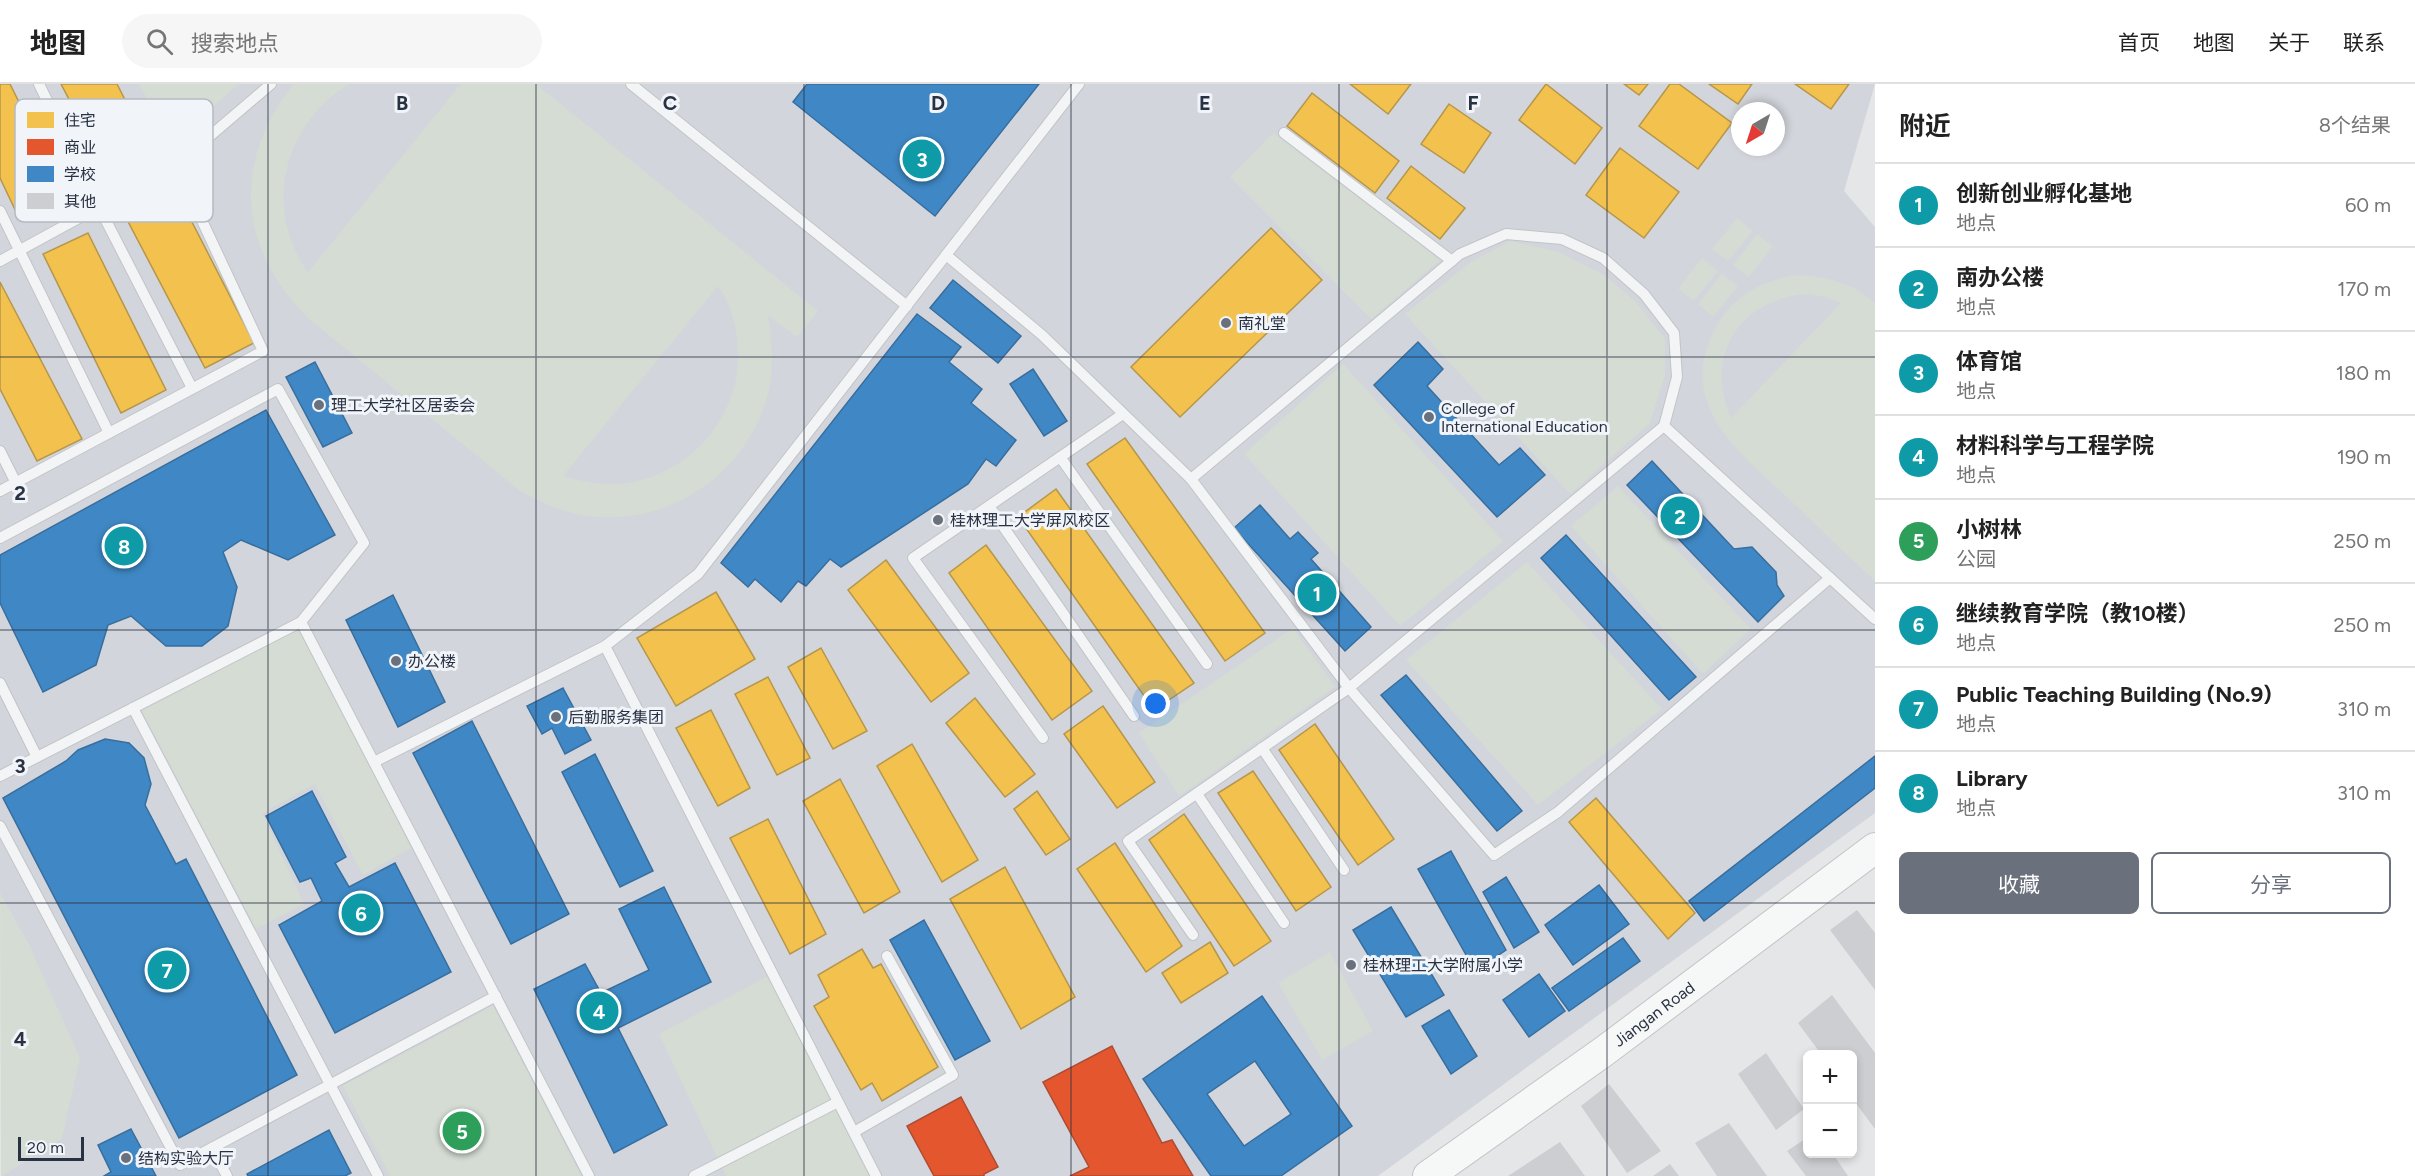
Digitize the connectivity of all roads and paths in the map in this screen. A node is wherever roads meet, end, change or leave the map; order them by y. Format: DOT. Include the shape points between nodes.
graph roads {
  1 [pos="39,84"];
  2 [pos="271,84"];
  3 [pos="631,84"];
  4 [pos="1079,84"];
  5 [pos="46,99"];
  6 [pos="213,133"];
  7 [pos="1284,133"];
  8 [pos="0,211"];
  9 [pos="72,222"];
  10 [pos="107,222"];
  11 [pos="203,222"];
  12 [pos="19,251"];
  13 [pos="946,255"];
  14 [pos="0,261"];
  15 [pos="1452,261"];
  16 [pos="907,306"];
  17 [pos="192,388"];
  18 [pos="1123,414"];
  19 [pos="1664,426"];
  20 [pos="109,433"];
  21 [pos="0,451"];
  22 [pos="1060,457"];
  23 [pos="1191,479"];
  24 [pos="16,483"];
  25 [pos="0,491"];
  26 [pos="989,506"];
  27 [pos="0,538"];
  28 [pos="1830,578"];
  29 [pos="1875,619"];
  30 [pos="301,622"];
  31 [pos="605,646"];
  32 [pos="1207,664"];
  33 [pos="0,683"];
  34 [pos="1349,688"];
  35 [pos="133,708"];
  36 [pos="1134,716"];
  37 [pos="1043,738"];
  38 [pos="1262,748"];
  39 [pos="37,757"];
  40 [pos="374,762"];
  41 [pos="0,776"];
  42 [pos="1197,794"];
  43 [pos="0,825"];
  44 [pos="1875,848"];
  45 [pos="1344,870"];
  46 [pos="1284,923"];
  47 [pos="1193,935"];
  48 [pos="887,956"];
  49 [pos="496,996"];
  50 [pos="330,1085"];
  51 [pos="838,1102"];
  52 [pos="854,1132"];
  53 [pos="212,1148"];
  54 [pos="227,1176"];
  55 [pos="378,1176"];
  56 [pos="590,1176"];
  57 [pos="694,1176"];
  58 [pos="876,1176"];
  59 [pos="1428,1176"];
  1 -- 5 [label="lane"];
  2 -- 6 [label="lane"];
  3 -- 16 [label="lane"];
  4 -- 13 [label="lane"];
  7 -- 15 [label="lane"];
  8 -- 12 [label="lane"];
  9 -- 12 [label="lane"];
  10 -- 17 [label="lane"];
  11 -- 17 [label="lane" via="263,351"];
  12 -- 14 [label="lane"];
  12 -- 20 [label="lane"];
  13 -- 16 [label="lane"];
  13 -- 18 [label="lane" via="1042,335"];
  15 -- 19 [label="lane" via="1506,234 1562,239 1603,258 1644,294 1674,333 1677,377"];
  15 -- 23 [label="lane"];
  16 -- 31 [label="lane" via="698,574"];
  17 -- 20 [label="lane"];
  18 -- 22 [label="lane"];
  18 -- 23 [label="lane"];
  19 -- 28 [label="lane"];
  19 -- 34 [label="lane"];
  20 -- 24 [label="lane"];
  21 -- 24 [label="lane"];
  22 -- 26 [label="lane"];
  22 -- 32 [label="lane"];
  23 -- 34 [label="lane"];
  24 -- 25 [label="lane"];
  26 -- 36 [label="lane"];
  26 -- 37 [label="lane" via="914,558"];
  27 -- 30 [label="lane" via="278,389 364,543"];
  28 -- 29 [label="lane"];
  28 -- 34 [label="lane" via="1558,812 1494,855"];
  30 -- 35 [label="lane"];
  30 -- 40 [label="lane"];
  31 -- 40 [label="lane"];
  31 -- 51 [label="lane"];
  33 -- 39 [label="lane"];
  34 -- 38 [label="lane"];
  35 -- 39 [label="lane"];
  35 -- 50 [label="lane"];
  38 -- 42 [label="lane"];
  38 -- 45 [label="lane"];
  39 -- 41 [label="lane"];
  40 -- 49 [label="lane"];
  42 -- 46 [label="lane"];
  42 -- 47 [label="lane" via="1128,841"];
  43 -- 53 [label="lane" via="180,1165"];
  44 -- 59 [label="main road, Jiangan Road" via="1603,1052"];
  48 -- 52 [label="lane" via="952,1075"];
  49 -- 50 [label="lane"];
  49 -- 56 [label="lane"];
  50 -- 53 [label="lane"];
  50 -- 55 [label="lane"];
  51 -- 52 [label="lane"];
  51 -- 57 [label="lane"];
  52 -- 58 [label="lane"];
  53 -- 54 [label="lane"];
}
